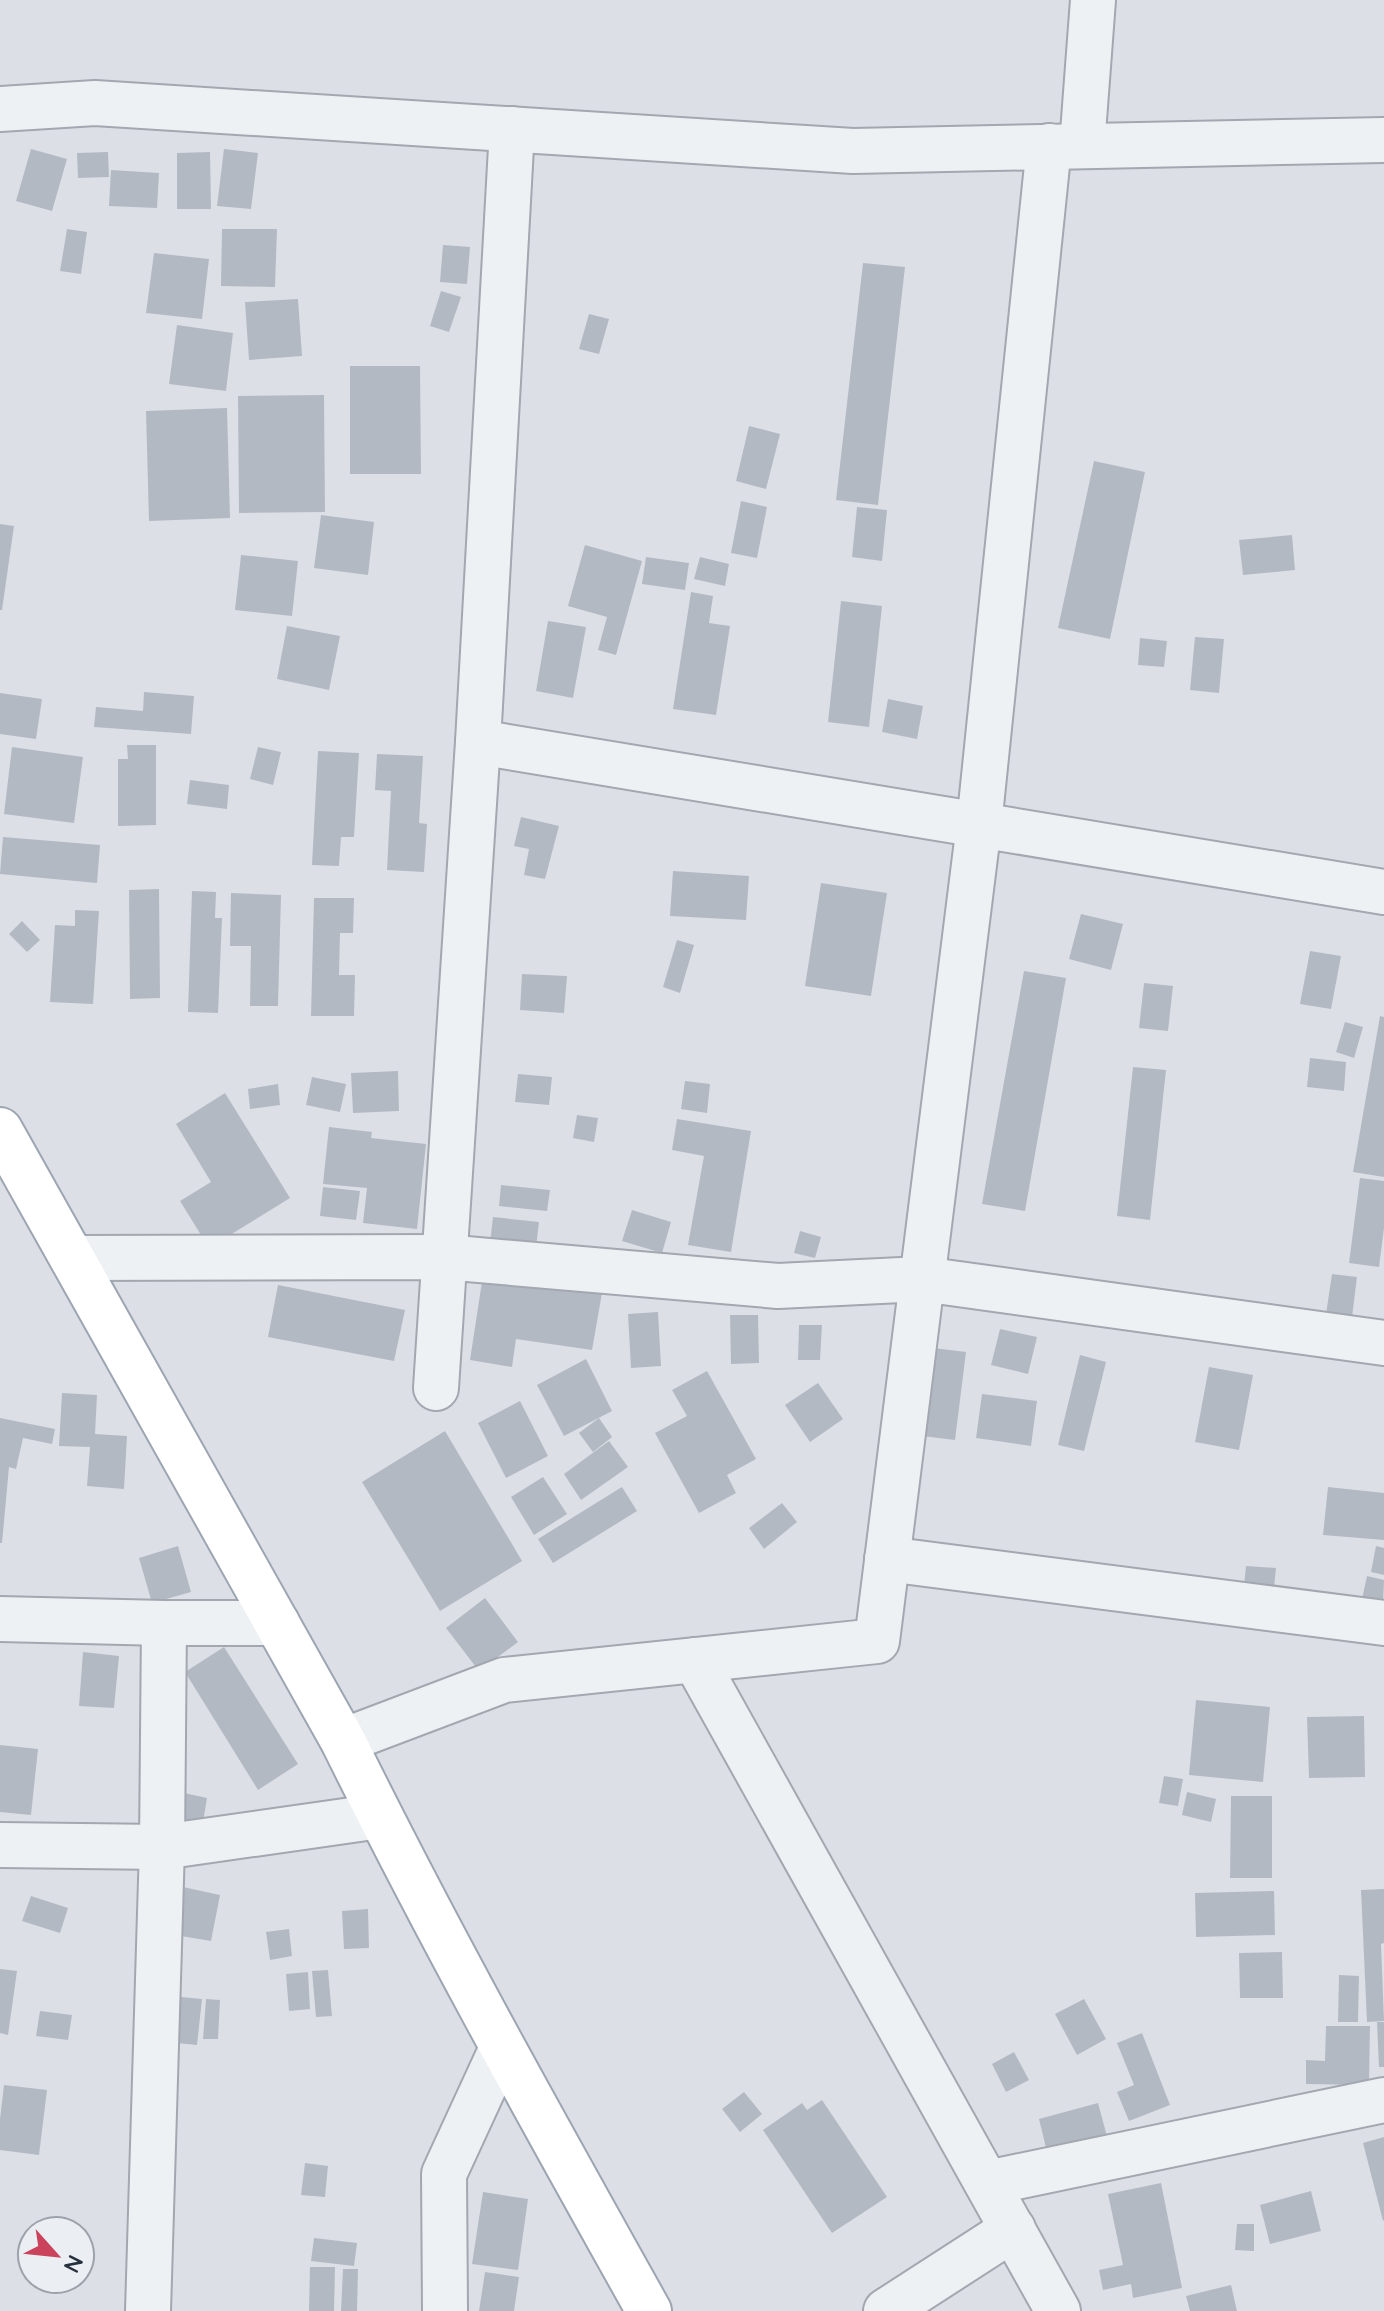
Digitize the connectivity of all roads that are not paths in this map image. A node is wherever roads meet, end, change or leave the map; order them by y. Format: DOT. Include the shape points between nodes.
graph roads {
  1 [pos="1093,0"];
  2 [pos="0,109"];
  3 [pos="512,129"];
  4 [pos="1384,140"];
  5 [pos="1066,146"];
  6 [pos="478,742"];
  7 [pos="979,825"];
  8 [pos="1384,892"];
  9 [pos="0,1130"];
  10 [pos="444,1257"];
  11 [pos="72,1258"];
  12 [pos="922,1279"];
  13 [pos="1384,1343"];
  14 [pos="436,1388"];
  15 [pos="887,1559"];
  16 [pos="0,1619"];
  17 [pos="164,1623"];
  18 [pos="277,1623"];
  19 [pos="1384,1623"];
  20 [pos="695,1660"];
  21 [pos="343,1741"];
  22 [pos="380,1816"];
  23 [pos="0,1845"];
  24 [pos="162,1847"];
  25 [pos="502,2048"];
  26 [pos="1384,2100"];
  27 [pos="987,2183"];
  28 [pos="1013,2229"];
  29 [pos="148,2311"];
  30 [pos="445,2311"];
  31 [pos="649,2311"];
  32 [pos="886,2311"];
  33 [pos="1058,2311"];
  1 -- 5 [label="street"];
  2 -- 3 [label="street" via="95,103"];
  3 -- 5 [label="street" via="853,151"];
  3 -- 6 [label="street"];
  4 -- 5 [label="street"];
  5 -- 7 [label="street"];
  6 -- 7 [label="street"];
  6 -- 10 [label="street"];
  7 -- 8 [label="street"];
  7 -- 12 [label="street"];
  9 -- 11 [label="main road"];
  10 -- 11 [label="street"];
  10 -- 12 [label="street" via="778,1286"];
  10 -- 14 [label="street"];
  11 -- 18 [label="main road"];
  12 -- 13 [label="street"];
  12 -- 15 [label="street"];
  15 -- 19 [label="street"];
  15 -- 20 [label="street" via="877,1641"];
  16 -- 17 [label="street"];
  17 -- 18 [label="street"];
  17 -- 24 [label="street"];
  18 -- 21 [label="main road"];
  20 -- 21 [label="street" via="504,1680"];
  20 -- 27 [label="street"];
  21 -- 22 [label="main road"];
  22 -- 24 [label="street"];
  22 -- 25 [label="main road"];
  23 -- 24 [label="street"];
  24 -- 29 [label="street"];
  25 -- 30 [label="street" via="444,2174"];
  25 -- 31 [label="main road"];
  26 -- 27 [label="street"];
  27 -- 28 [label="street"];
  28 -- 32 [label="street"];
  28 -- 33 [label="street"];
}
